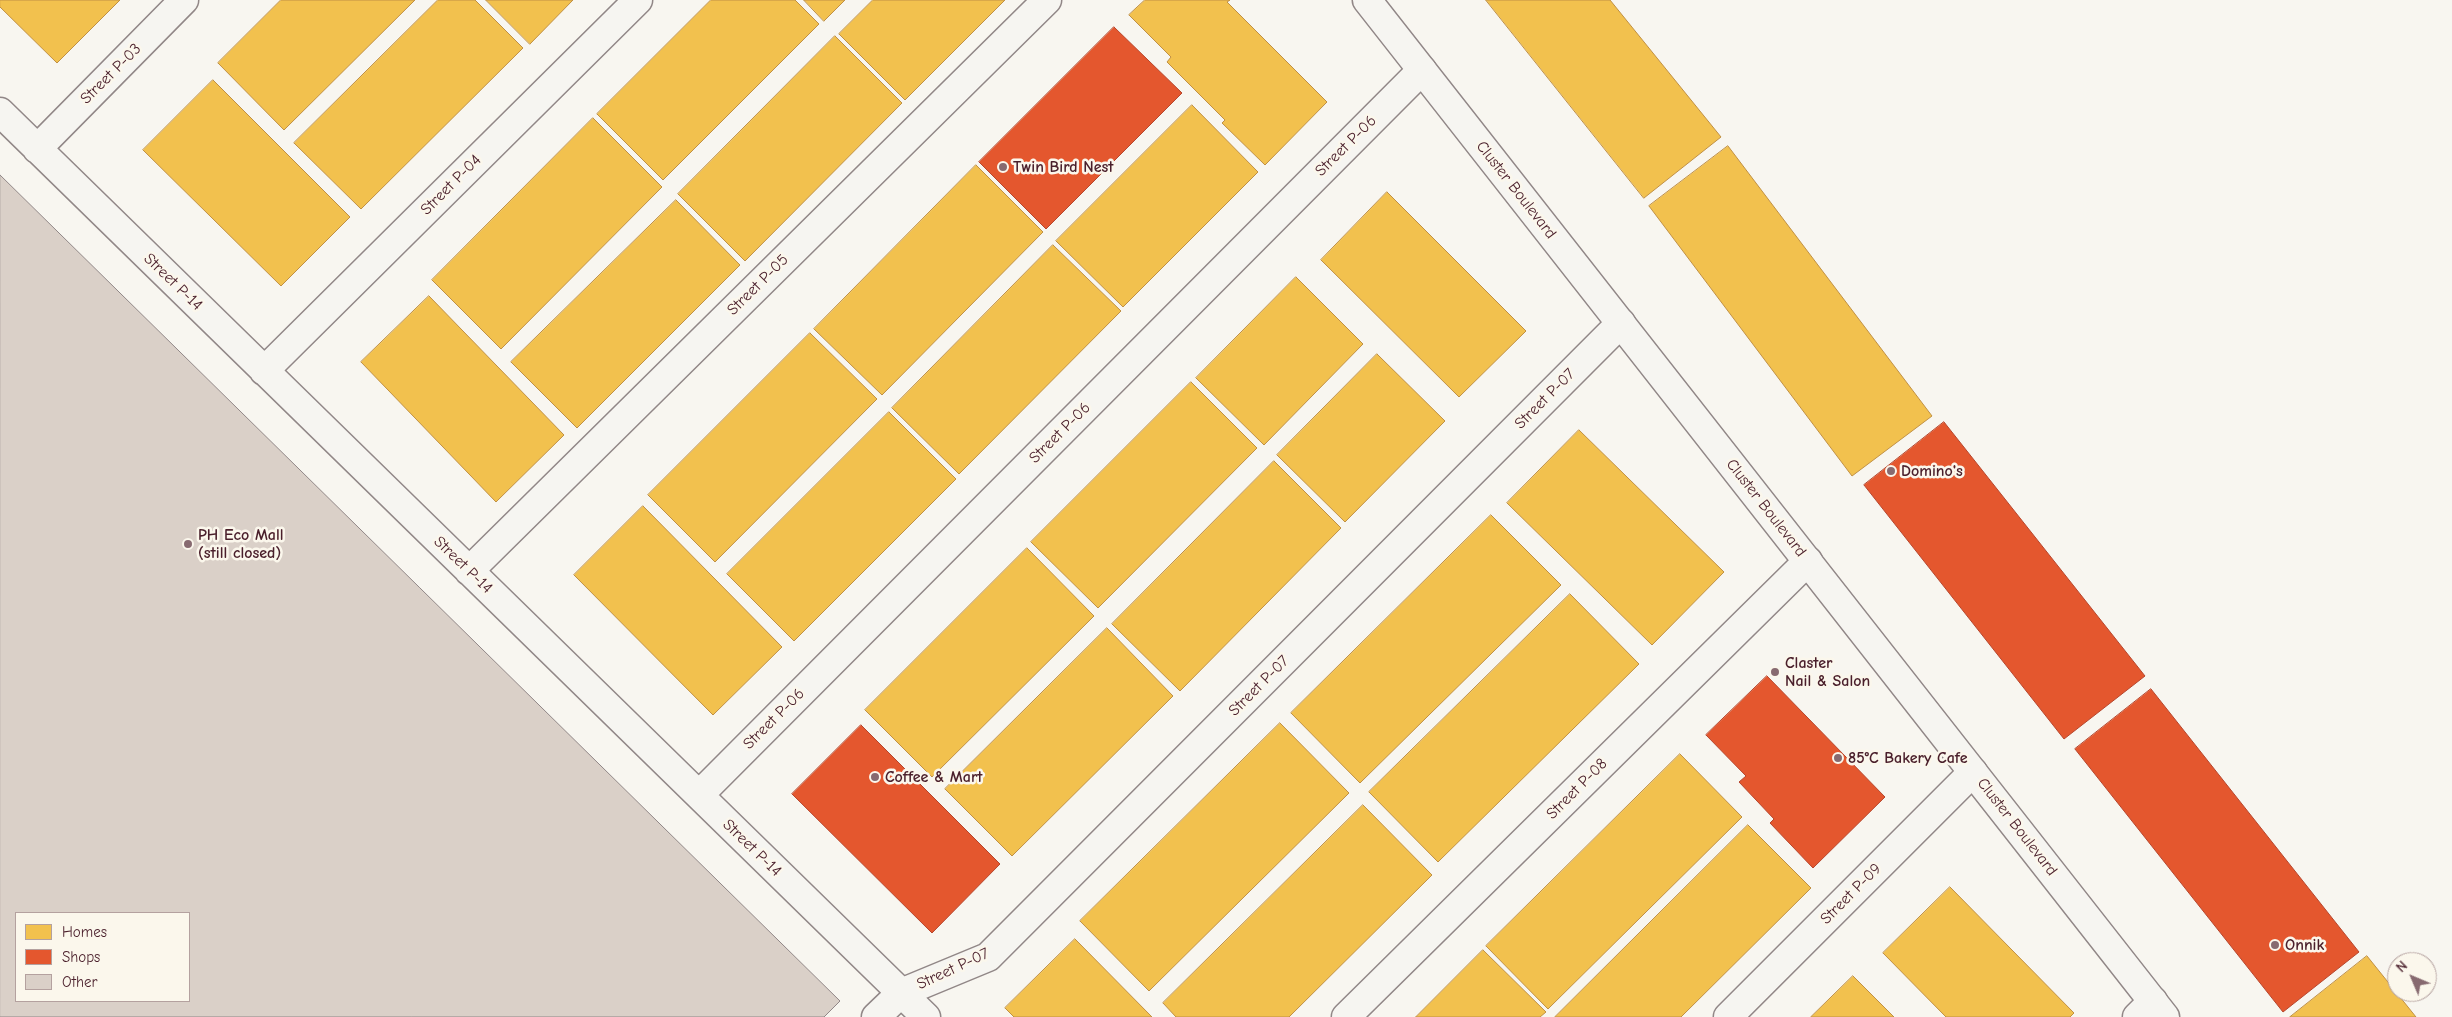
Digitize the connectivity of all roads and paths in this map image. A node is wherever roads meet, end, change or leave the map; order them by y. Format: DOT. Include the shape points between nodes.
graph roads {
  1 [pos="184,0"];
  2 [pos="638,0"];
  3 [pos="1047,0"];
  4 [pos="1367,0"];
  5 [pos="1422,70"];
  6 [pos="0,112"];
  7 [pos="37,149"];
  8 [pos="1621,323"];
  9 [pos="264,371"];
  10 [pos="1808,561"];
  11 [pos="469,571"];
  12 [pos="1973,772"];
  13 [pos="699,795"];
  14 [pos="901,993"];
  15 [pos="2152,1012"];
  16 [pos="876,1017"];
  17 [pos="926,1017"];
  18 [pos="1346,1017"];
  19 [pos="1728,1017"];
  1 -- 7 [label="street, Street P-03"];
  2 -- 9 [label="street, Street P-04"];
  3 -- 11 [label="street, Street P-05"];
  4 -- 5 [label="street, Cluster Boulevard"];
  5 -- 8 [label="street, Cluster Boulevard"];
  5 -- 13 [label="street, Street P-06"];
  6 -- 7 [label="street, Street P-14"];
  7 -- 9 [label="street, Street P-14"];
  8 -- 10 [label="street, Cluster Boulevard"];
  8 -- 14 [label="street, Street P-07" via="988,957"];
  9 -- 11 [label="street, Street P-14"];
  10 -- 12 [label="street, Cluster Boulevard"];
  10 -- 18 [label="street, Street P-08"];
  11 -- 13 [label="street, Street P-14"];
  12 -- 15 [label="street, Cluster Boulevard"];
  12 -- 19 [label="street, Street P-09"];
  13 -- 14 [label="street, Street P-14"];
  14 -- 16 [label="street, Street P-07"];
  14 -- 17 [label="street, Street P-14"];
}
